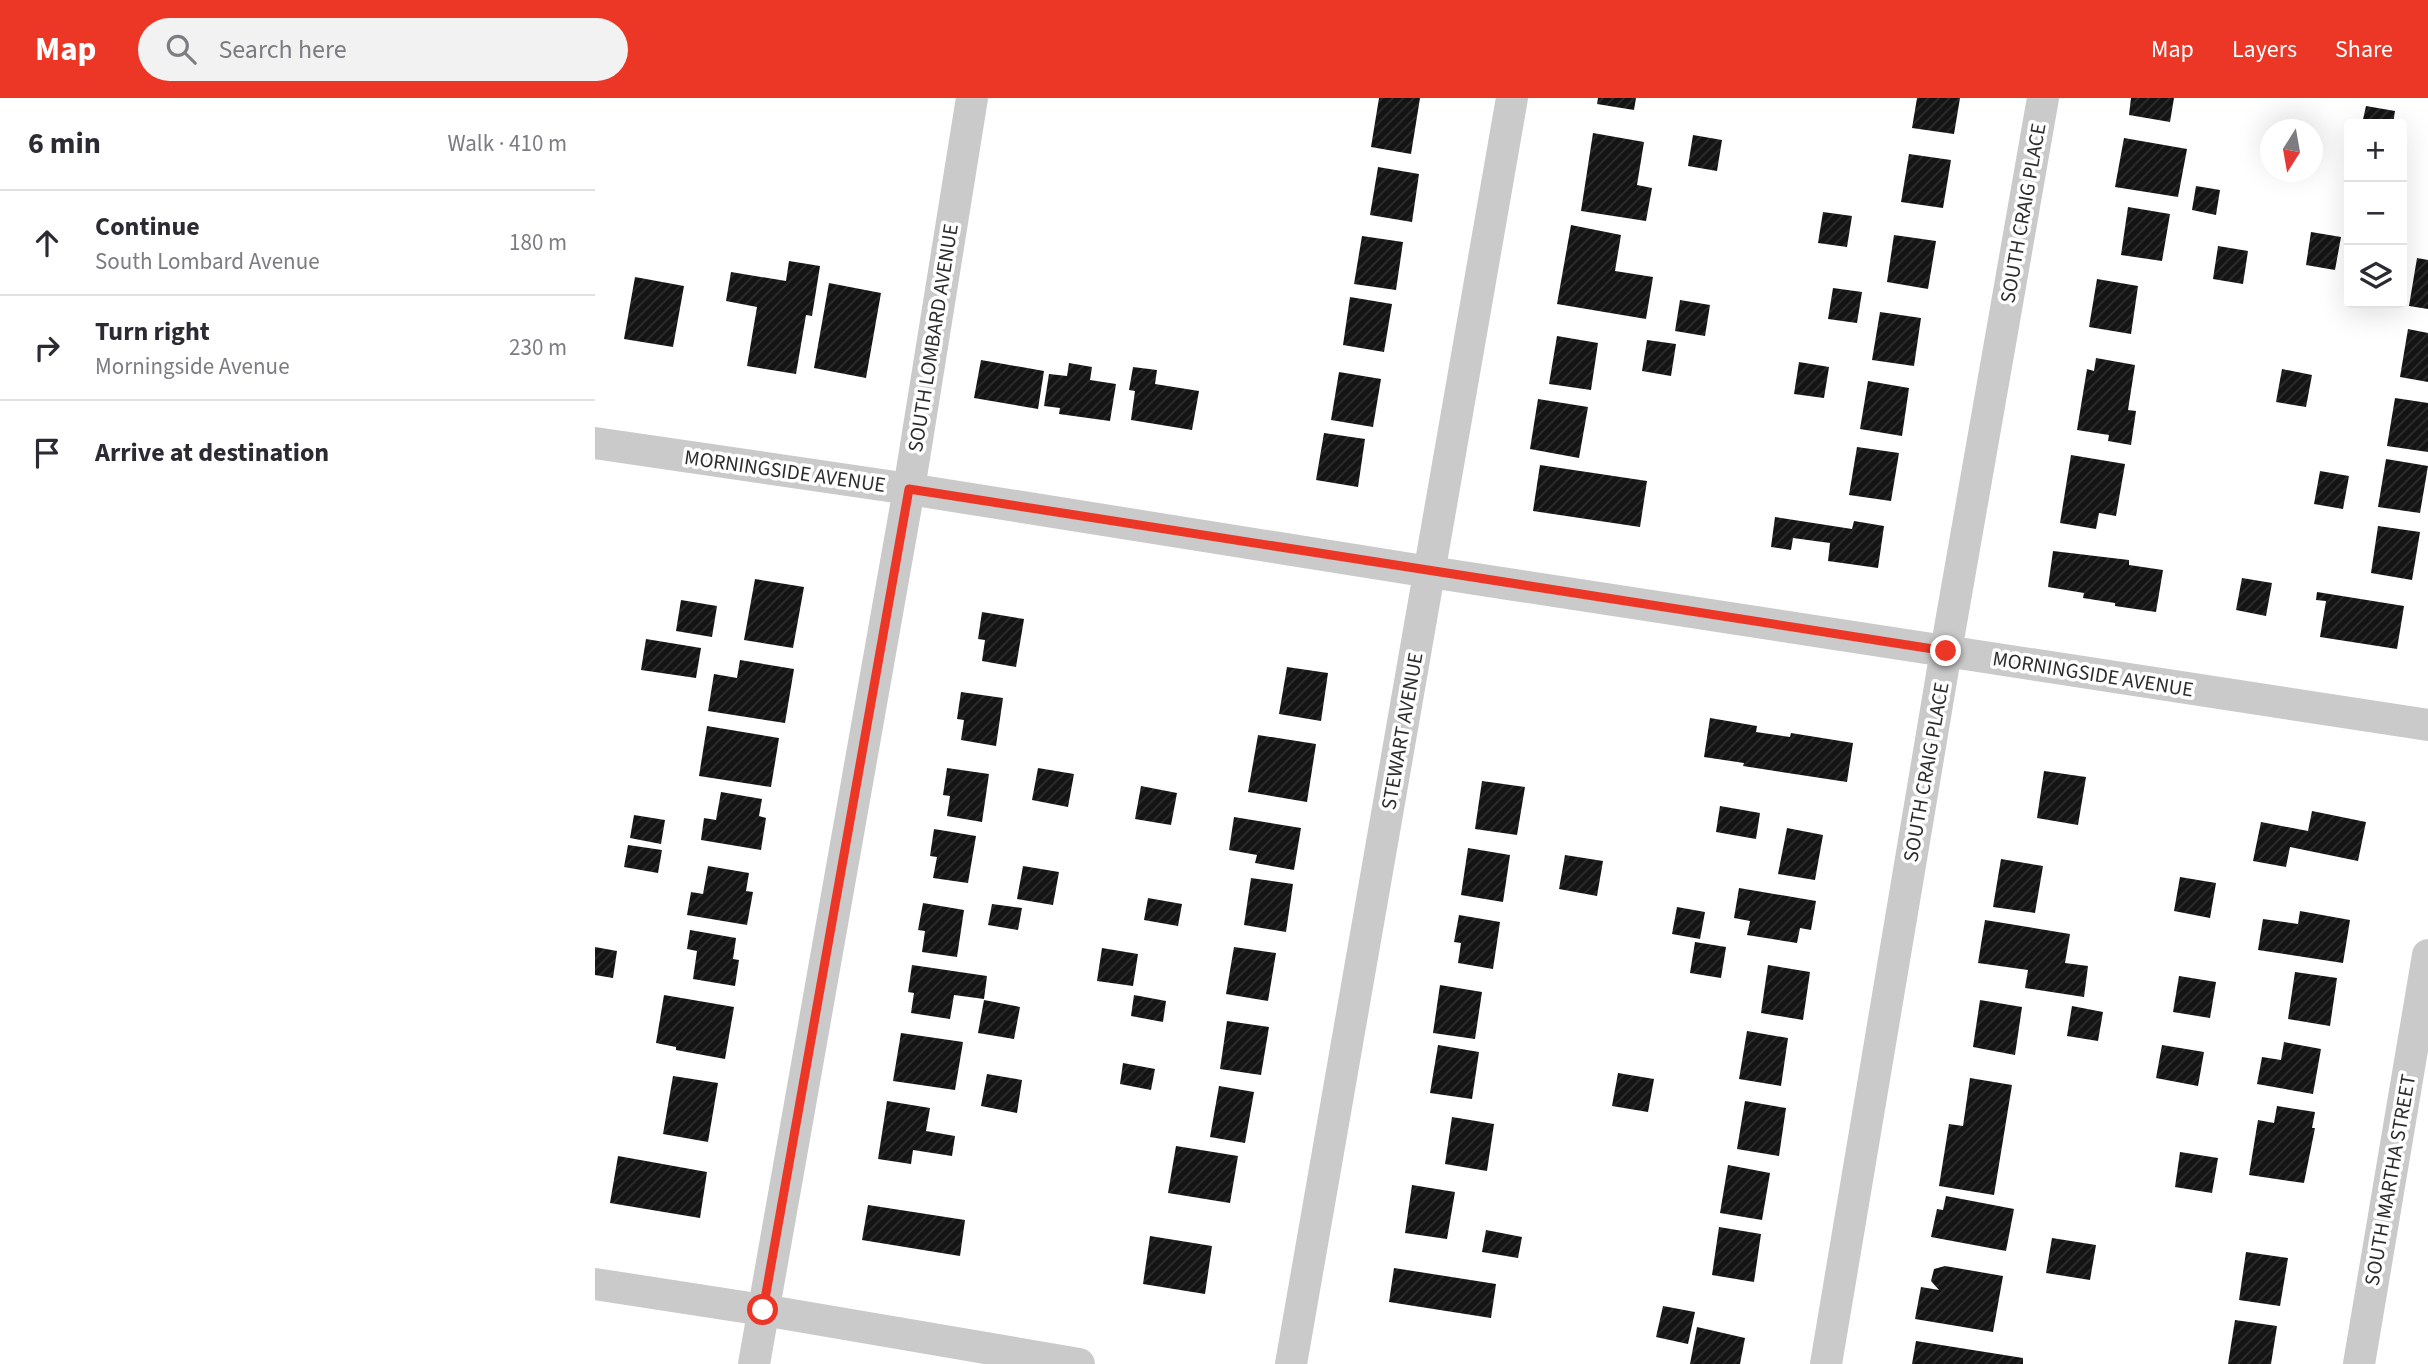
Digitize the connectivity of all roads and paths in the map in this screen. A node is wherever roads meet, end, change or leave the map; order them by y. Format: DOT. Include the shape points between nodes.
graph roads {
  1 [pos="972,98"];
  2 [pos="1512,98"];
  3 [pos="2043,98"];
  4 [pos="595,443"];
  5 [pos="909,489"];
  6 [pos="1430,572"];
  7 [pos="1946,651"];
  8 [pos="2428,725"];
  9 [pos="2428,955"];
  10 [pos="595,1284"];
  11 [pos="763,1310"];
  12 [pos="754,1364"];
  13 [pos="1079,1364"];
  14 [pos="1291,1364"];
  15 [pos="1826,1364"];
  16 [pos="2360,1364"];
  1 -- 5 [label="street, SOUTH LOMBARD AVENUE"];
  2 -- 6 [label="street, STEWART AVENUE"];
  3 -- 7 [label="street, SOUTH CRAIG PLACE"];
  4 -- 5 [label="street, MORNINGSIDE AVENUE"];
  5 -- 6 [label="street, MORNINGSIDE AVENUE"];
  5 -- 11 [label="street, SOUTH LOMBARD AVENUE"];
  6 -- 7 [label="street, MORNINGSIDE AVENUE"];
  6 -- 14 [label="street, STEWART AVENUE"];
  7 -- 8 [label="street, MORNINGSIDE AVENUE"];
  7 -- 15 [label="street, SOUTH CRAIG PLACE"];
  9 -- 16 [label="street, SOUTH MARTHA STREET"];
  10 -- 11 [label="street"];
  11 -- 12 [label="street, SOUTH LOMBARD AVENUE"];
  11 -- 13 [label="street"];
}
